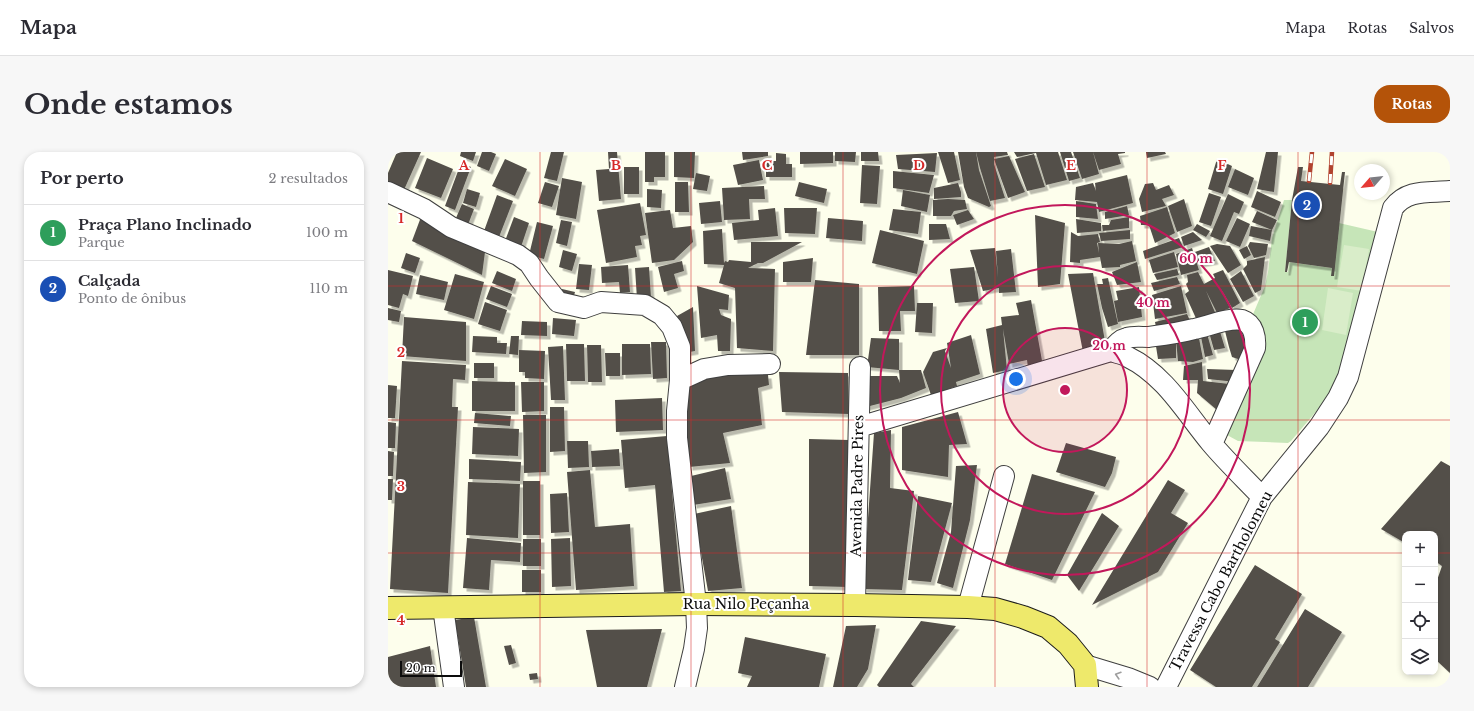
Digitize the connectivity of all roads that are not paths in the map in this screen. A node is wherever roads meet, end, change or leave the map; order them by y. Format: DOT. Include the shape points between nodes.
graph roads {
  1 [pos="1450,191"];
  2 [pos="388,192"];
  3 [pos="1111,351"];
  4 [pos="770,364"];
  5 [pos="860,367"];
  6 [pos="680,380"];
  7 [pos="859,427"];
  8 [pos="1212,444"];
  9 [pos="1004,476"];
  10 [pos="1262,497"];
  11 [pos="696,604"];
  12 [pos="855,605"];
  13 [pos="443,607"];
  14 [pos="968,607"];
  15 [pos="388,608"];
  16 [pos="1085,665"];
  17 [pos="454,687"];
  18 [pos="685,687"];
  19 [pos="1087,687"];
  20 [pos="1150,687"];
  21 [pos="1166,687"];
  1 -- 10 [label="street, Travessa Cabo Bartholomeu" via="1412,194 1403,197 1393,208 1348,377 1319,427"];
  2 -- 6 [label="street" via="424,209 451,227 518,255 529,263 558,302 584,308 601,302 645,305 656,311 672,327 680,347"];
  3 -- 7 [label="street"];
  3 -- 8 [label="street" via="1128,357 1161,382"];
  3 -- 8 [label="street" via="1120,340 1128,337 1173,333 1230,320 1242,320 1249,324 1254,333 1255,348"];
  4 -- 6 [label="street" via="728,365 704,369"];
  5 -- 7 [label="street, Avenida Padre Pires"];
  6 -- 11 [label="street" via="677,438"];
  7 -- 12 [label="street, Avenida Padre Pires"];
  8 -- 10 [label="street"];
  9 -- 14 [label="street"];
  10 -- 21 [label="street, Travessa Cabo Bartholomeu"];
  11 -- 12 [label="main road, Rua Nilo Peçanha"];
  11 -- 13 [label="main road, Rua Nilo Peçanha"];
  11 -- 18 [label="street" via="697,628"];
  12 -- 14 [label="main road, Rua Nilo Peçanha"];
  13 -- 15 [label="main road, Rua Nilo Peçanha"];
  13 -- 17 [label="street"];
  14 -- 16 [label="main road, Rua Nilo Peçanha" via="1009,613 1048,628 1068,644"];
  16 -- 19 [label="main road"];
  20 -- 16 [label="street, one-way"];
}
